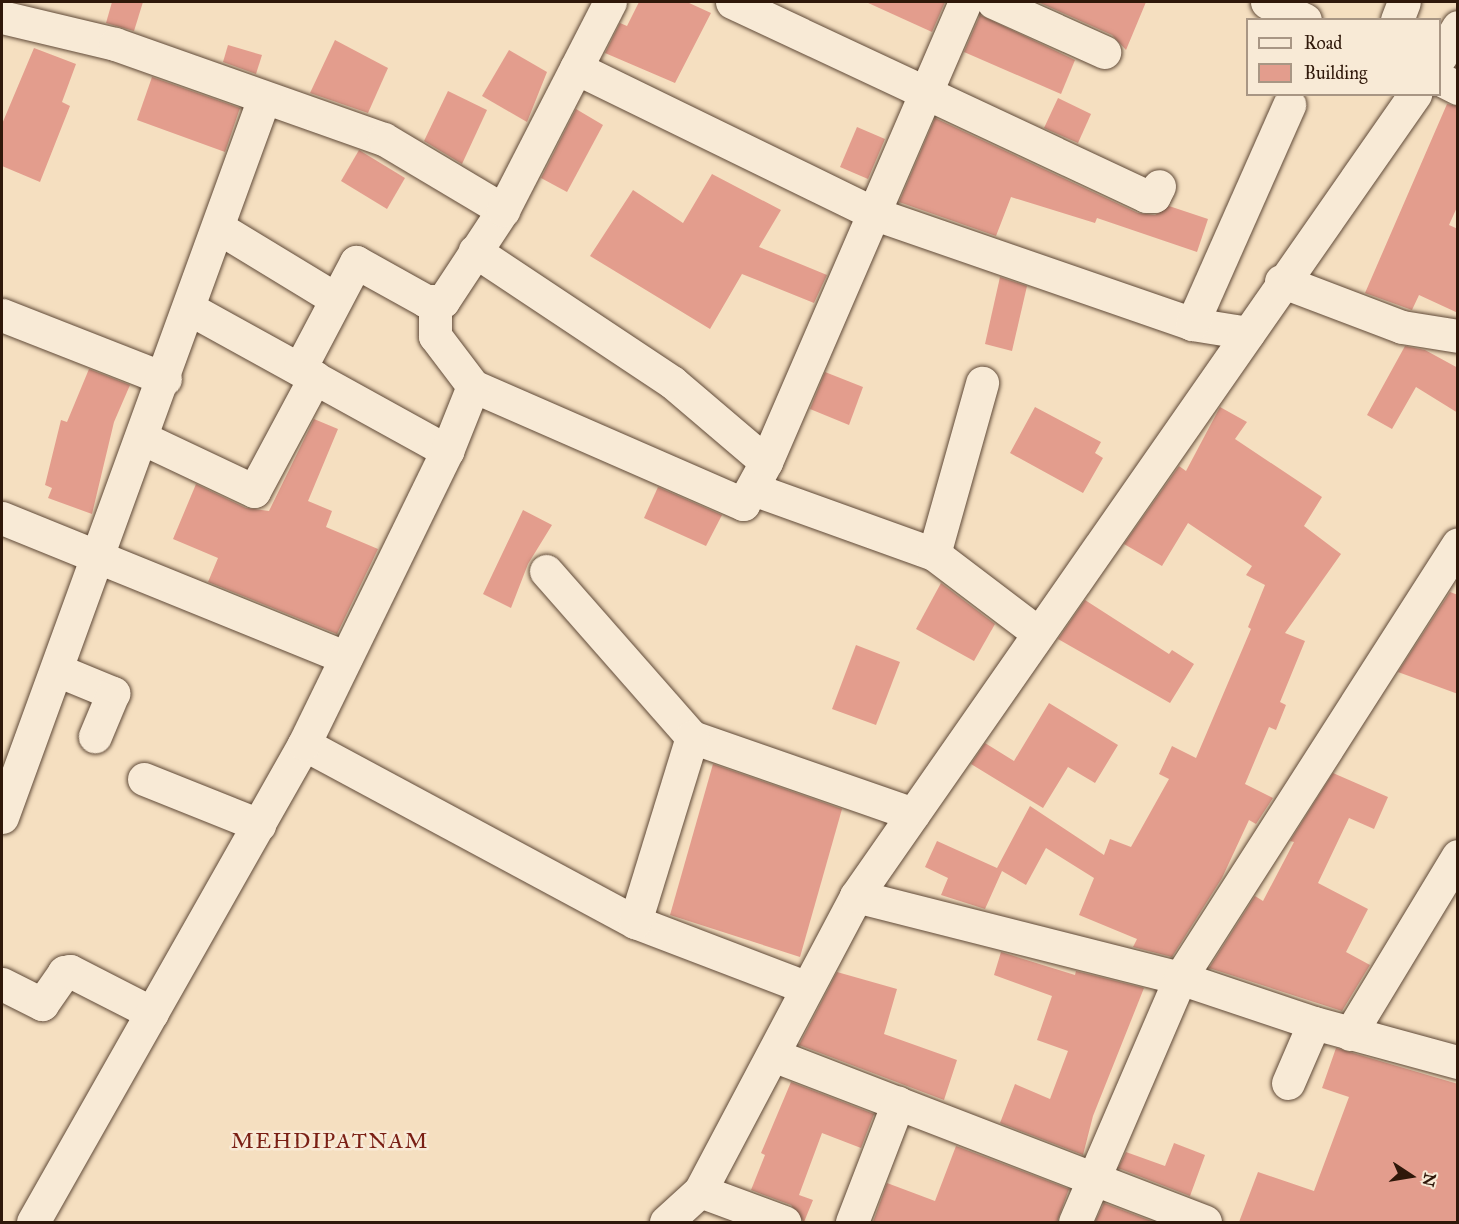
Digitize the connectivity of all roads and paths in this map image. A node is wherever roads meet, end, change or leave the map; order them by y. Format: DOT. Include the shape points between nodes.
graph roads {
  1 [pos="610,2"];
  2 [pos="732,2"];
  3 [pos="965,2"];
  4 [pos="993,2"];
  5 [pos="1267,2"];
  6 [pos="1404,2"];
  7 [pos="2,17"];
  8 [pos="1301,18"];
  9 [pos="1398,18"];
  10 [pos="1458,27"];
  11 [pos="1104,51"];
  12 [pos="1441,55"];
  13 [pos="576,68"];
  14 [pos="1441,80"];
  15 [pos="1458,88"];
  16 [pos="928,90"];
  17 [pos="1414,96"];
  18 [pos="264,98"];
  19 [pos="1289,105"];
  20 [pos="1159,186"];
  21 [pos="503,210"];
  22 [pos="875,214"];
  23 [pos="219,228"];
  24 [pos="475,251"];
  25 [pos="1281,281"];
  26 [pos="334,298"];
  27 [pos="435,305"];
  28 [pos="190,309"];
  29 [pos="2,315"];
  30 [pos="1192,324"];
  31 [pos="1248,333"];
  32 [pos="1458,336"];
  33 [pos="307,372"];
  34 [pos="165,379"];
  35 [pos="982,383"];
  36 [pos="473,386"];
  37 [pos="142,438"];
  38 [pos="447,451"];
  39 [pos="759,476"];
  40 [pos="2,518"];
  41 [pos="1458,544"];
  42 [pos="934,554"];
  43 [pos="99,557"];
  44 [pos="546,571"];
  45 [pos="1038,633"];
  46 [pos="346,658"];
  47 [pos="57,670"];
  48 [pos="95,736"];
  49 [pos="692,737"];
  50 [pos="304,744"];
  51 [pos="144,779"];
  52 [pos="913,814"];
  53 [pos="2,817"];
  54 [pos="259,825"];
  55 [pos="1458,856"];
  56 [pos="1448,889"];
  57 [pos="856,896"];
  58 [pos="635,922"];
  59 [pos="1180,978"];
  60 [pos="2,984"];
  61 [pos="805,987"];
  62 [pos="152,1013"];
  63 [pos="1314,1023"];
  64 [pos="1350,1034"];
  65 [pos="773,1055"];
  66 [pos="1458,1062"];
  67 [pos="1288,1083"];
  68 [pos="898,1103"];
  69 [pos="1091,1178"];
  70 [pos="700,1191"];
  71 [pos="33,1222"];
  72 [pos="666,1222"];
  73 [pos="784,1222"];
  74 [pos="852,1222"];
  75 [pos="1074,1222"];
  76 [pos="1205,1222"];
  1 -- 13 [label="street"];
  2 -- 16 [label="street"];
  3 -- 16 [label="street"];
  4 -- 11 [label="street"];
  5 -- 8 [label="street"];
  6 -- 9 [label="street"];
  7 -- 18 [label="street" via="115,44"];
  10 -- 12 [label="street"];
  13 -- 21 [label="street"];
  13 -- 22 [label="street"];
  14 -- 15 [label="street"];
  16 -- 20 [label="street" via="1146,196 1154,196"];
  16 -- 22 [label="street"];
  17 -- 25 [label="street"];
  18 -- 21 [label="street" via="384,139"];
  18 -- 23 [label="street"];
  19 -- 30 [label="street"];
  21 -- 24 [label="street"];
  22 -- 30 [label="street"];
  22 -- 39 [label="street"];
  23 -- 26 [label="street"];
  23 -- 28 [label="street"];
  24 -- 27 [label="street"];
  24 -- 39 [label="street" via="672,382"];
  25 -- 31 [label="street"];
  25 -- 32 [label="street" via="1402,327"];
  26 -- 27 [label="street" via="356,262"];
  26 -- 33 [label="street"];
  27 -- 36 [label="street" via="435,336"];
  28 -- 33 [label="street"];
  28 -- 34 [label="street"];
  29 -- 34 [label="street"];
  30 -- 31 [label="street"];
  31 -- 45 [label="street"];
  33 -- 37 [label="street" via="254,491"];
  33 -- 38 [label="street"];
  34 -- 37 [label="street"];
  35 -- 42 [label="street"];
  36 -- 38 [label="street"];
  36 -- 39 [label="street" via="743,504"];
  37 -- 43 [label="street"];
  38 -- 46 [label="street"];
  39 -- 42 [label="street"];
  40 -- 43 [label="street"];
  41 -- 59 [label="street"];
  42 -- 45 [label="street"];
  43 -- 46 [label="street"];
  43 -- 47 [label="street"];
  44 -- 49 [label="street"];
  45 -- 52 [label="street"];
  46 -- 50 [label="street"];
  47 -- 48 [label="street" via="113,693"];
  47 -- 53 [label="street"];
  49 -- 52 [label="street"];
  49 -- 58 [label="street"];
  50 -- 54 [label="street"];
  50 -- 58 [label="street"];
  51 -- 54 [label="street"];
  52 -- 57 [label="street"];
  54 -- 62 [label="street"];
  55 -- 56 [label="street"];
  56 -- 64 [label="street"];
  57 -- 59 [label="street"];
  57 -- 61 [label="street"];
  58 -- 61 [label="street"];
  59 -- 63 [label="street"];
  59 -- 69 [label="street"];
  60 -- 62 [label="street" via="42,1004 64,972 70,971"];
  61 -- 65 [label="street"];
  62 -- 71 [label="street"];
  63 -- 64 [label="street"];
  63 -- 67 [label="street"];
  64 -- 66 [label="street"];
  65 -- 68 [label="street"];
  65 -- 70 [label="street"];
  68 -- 69 [label="street"];
  68 -- 74 [label="street"];
  69 -- 75 [label="street"];
  69 -- 76 [label="street"];
  70 -- 72 [label="street"];
  70 -- 73 [label="street"];
}
